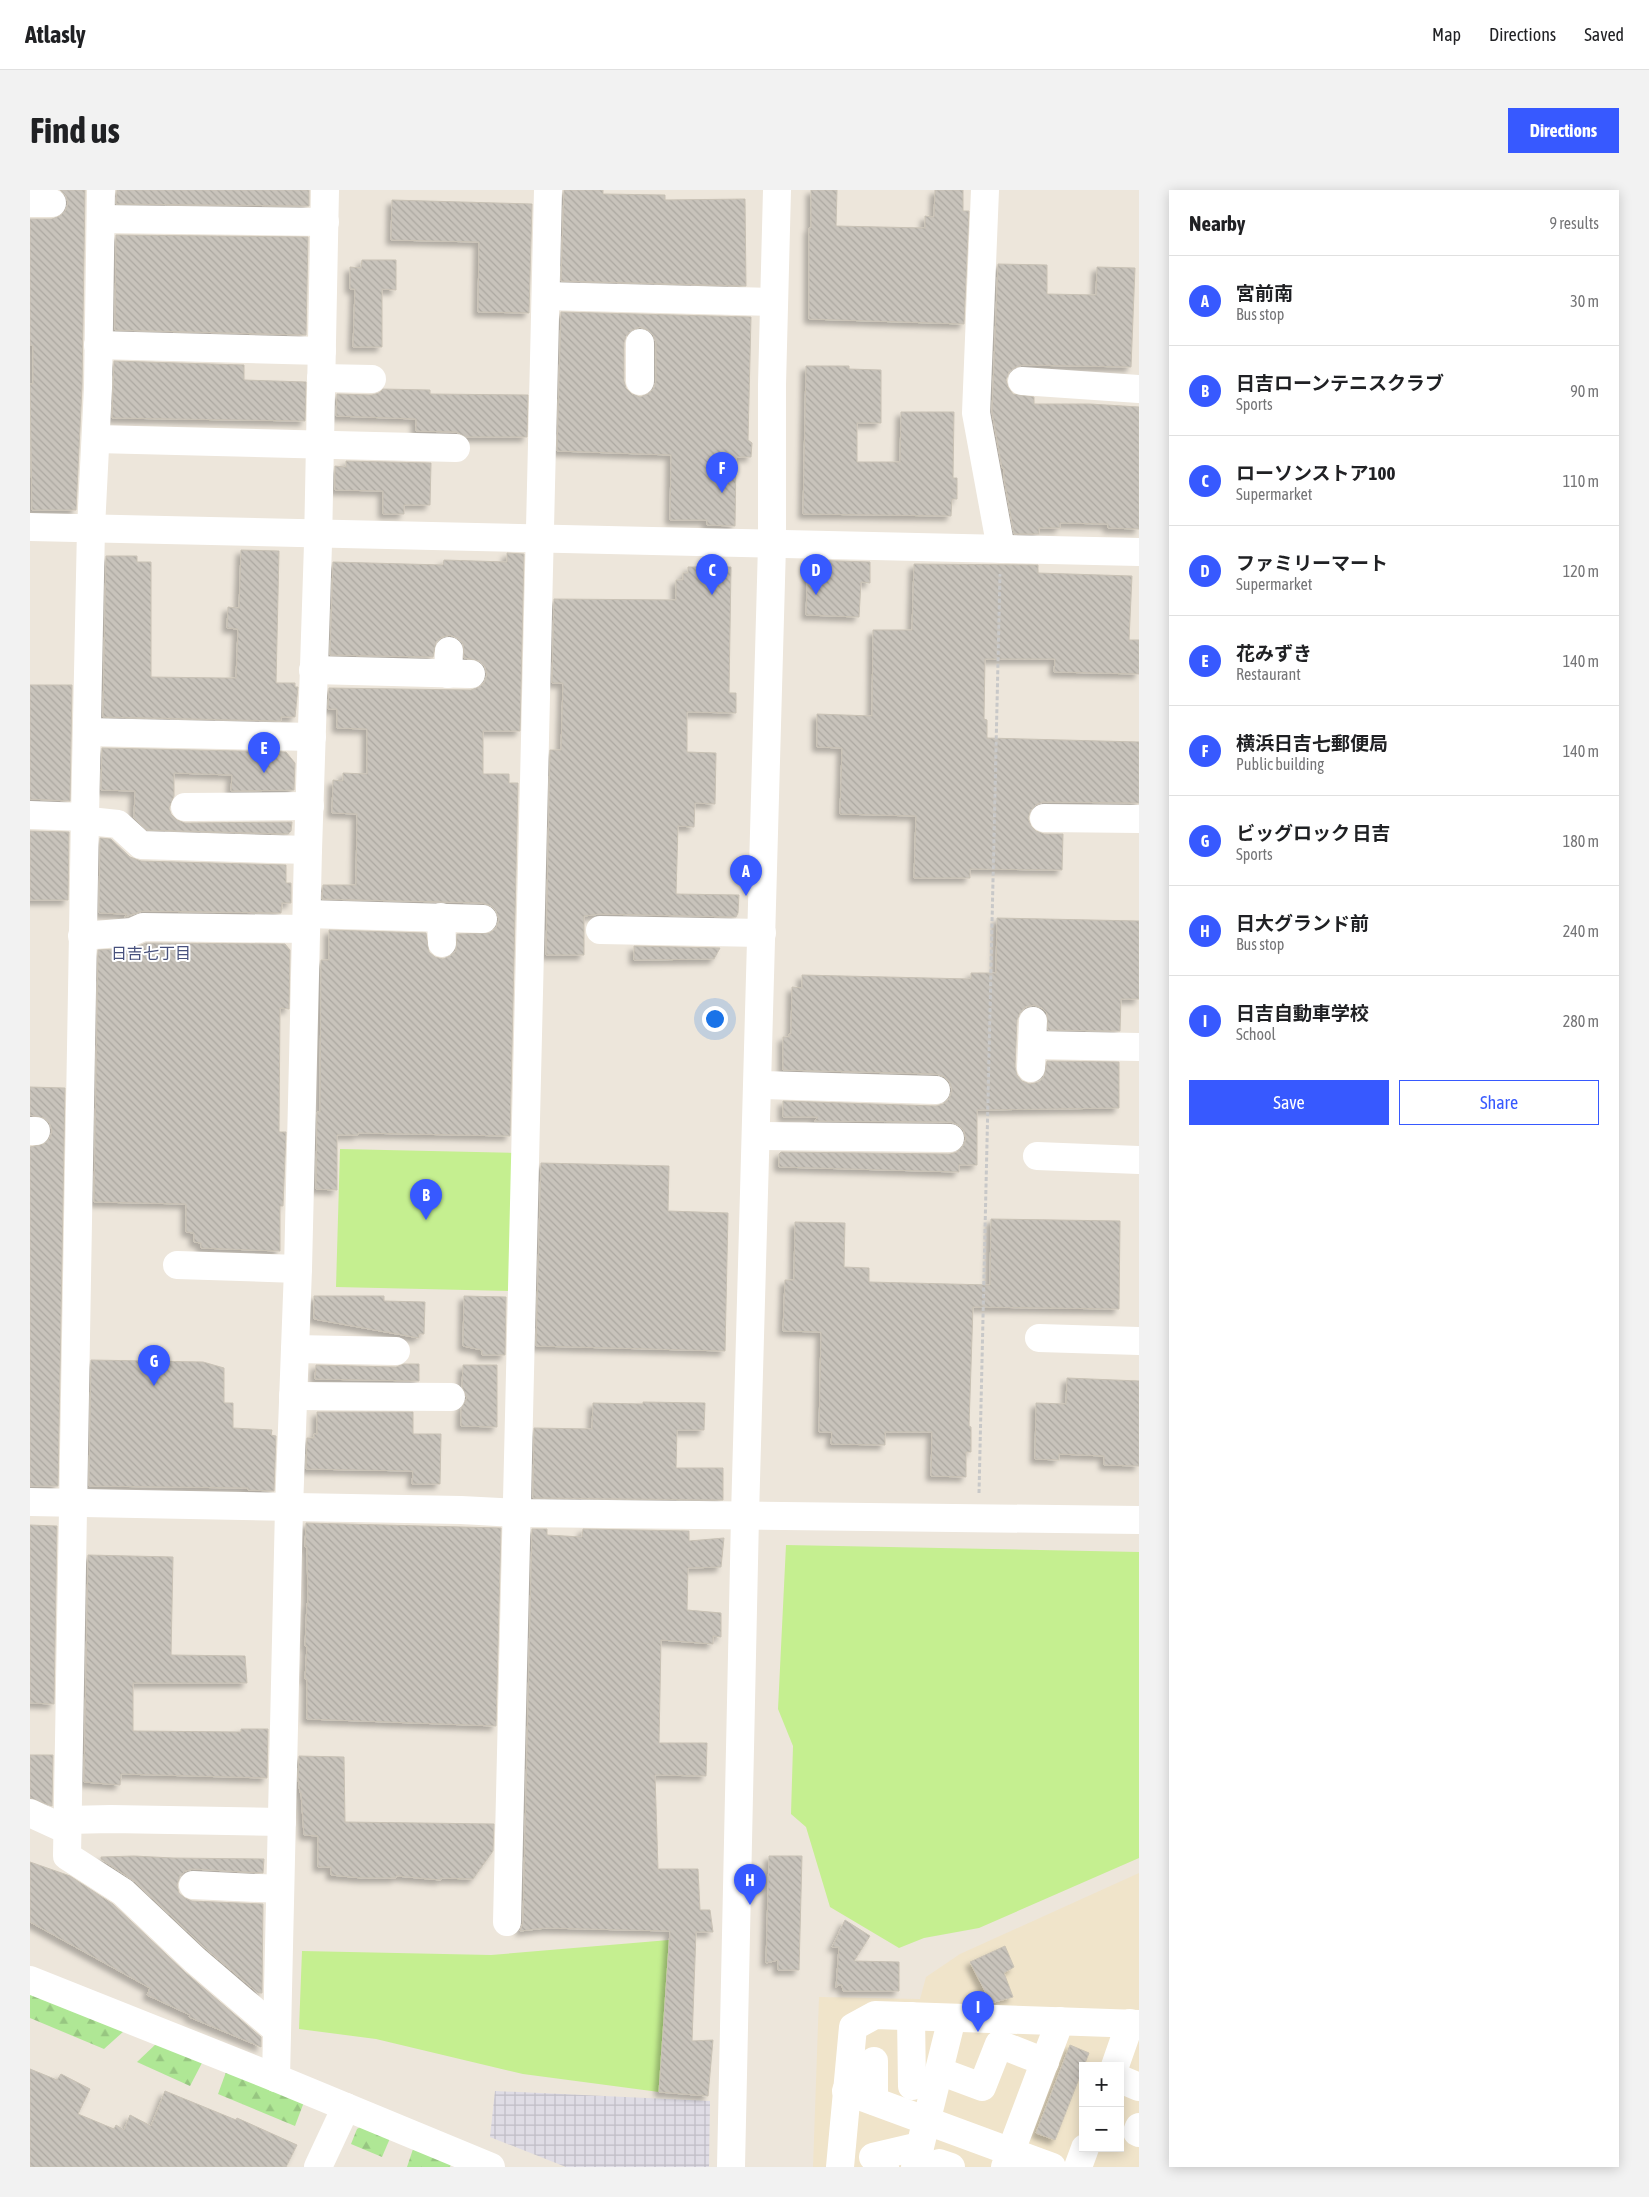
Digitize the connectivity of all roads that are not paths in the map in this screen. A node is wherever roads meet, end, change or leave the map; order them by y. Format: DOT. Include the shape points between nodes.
graph roads {
  1 [pos="101,190"];
  2 [pos="325,190"];
  3 [pos="548,190"];
  4 [pos="777,190"];
  5 [pos="985,190"];
  6 [pos="101,219"];
  7 [pos="325,222"];
  8 [pos="546,296"];
  9 [pos="774,302"];
  10 [pos="640,343"];
  11 [pos="98,345"];
  12 [pos="322,351"];
  13 [pos="321,378"];
  14 [pos="372,379"];
  15 [pos="640,381"];
  16 [pos="1022,381"];
  17 [pos="1139,389"];
  18 [pos="96,439"];
  19 [pos="319,446"];
  20 [pos="456,448"];
  21 [pos="30,527"];
  22 [pos="91,528"];
  23 [pos="318,532"];
  24 [pos="540,540"];
  25 [pos="772,545"];
  26 [pos="1001,549"];
  27 [pos="1139,552"];
  28 [pos="456,666"];
  29 [pos="313,670"];
  30 [pos="87,732"];
  31 [pos="312,737"];
  32 [pos="310,806"];
  33 [pos="185,807"];
  34 [pos="30,815"];
  35 [pos="85,817"];
  36 [pos="1044,818"];
  37 [pos="1139,819"];
  38 [pos="308,850"];
  39 [pos="483,919"];
  40 [pos="306,922"];
  41 [pos="762,933"];
  42 [pos="82,936"];
  43 [pos="615,936"];
  44 [pos="1032,1045"];
  45 [pos="1139,1047"];
  46 [pos="758,1085"];
  47 [pos="936,1090"];
  48 [pos="756,1136"];
  49 [pos="950,1138"];
  50 [pos="1036,1158"];
  51 [pos="1139,1160"];
  52 [pos="177,1264"];
  53 [pos="298,1269"];
  54 [pos="1039,1338"];
  55 [pos="1139,1341"];
  56 [pos="295,1349"];
  57 [pos="396,1351"];
  58 [pos="293,1396"];
  59 [pos="438,1404"];
  60 [pos="30,1502"];
  61 [pos="72,1503"];
  62 [pos="289,1508"];
  63 [pos="517,1513"];
  64 [pos="745,1516"];
  65 [pos="1139,1520"];
  66 [pos="30,1813"];
  67 [pos="282,1822"];
  68 [pos="67,1825"];
  69 [pos="193,1885"];
  70 [pos="280,1889"];
  71 [pos="507,1922"];
  72 [pos="30,1980"];
  73 [pos="911,2016"];
  74 [pos="952,2018"];
  75 [pos="1060,2021"];
  76 [pos="1134,2023"];
  77 [pos="277,2030"];
  78 [pos="1045,2062"];
  79 [pos="1117,2062"];
  80 [pos="940,2071"];
  81 [pos="276,2078"];
  82 [pos="1124,2081"];
  83 [pos="1139,2087"];
  84 [pos="846,2092"];
  85 [pos="874,2102"];
  86 [pos="346,2107"];
  87 [pos="1139,2126"];
  88 [pos="1139,2132"];
  89 [pos="1084,2152"];
  90 [pos="931,2153"];
  91 [pos="1008,2159"];
  92 [pos="477,2164"];
  93 [pos="318,2167"];
  94 [pos="731,2167"];
  95 [pos="840,2167"];
  96 [pos="885,2167"];
  97 [pos="1052,2167"];
  98 [pos="1078,2167"];
  1 -- 6 [label="street"];
  2 -- 7 [label="street"];
  3 -- 8 [label="street"];
  4 -- 9 [label="street"];
  5 -- 26 [label="street" via="976,413"];
  6 -- 7 [label="street"];
  6 -- 11 [label="street"];
  7 -- 12 [label="street"];
  8 -- 9 [label="street"];
  8 -- 24 [label="street"];
  9 -- 25 [label="street"];
  10 -- 15 [label="street"];
  11 -- 12 [label="street"];
  11 -- 18 [label="street"];
  12 -- 13 [label="street"];
  13 -- 14 [label="street"];
  13 -- 19 [label="street"];
  16 -- 17 [label="street"];
  18 -- 19 [label="street"];
  18 -- 22 [label="street"];
  19 -- 20 [label="street"];
  19 -- 23 [label="street"];
  21 -- 22 [label="street"];
  22 -- 23 [label="street"];
  22 -- 30 [label="street"];
  23 -- 24 [label="street"];
  23 -- 29 [label="street"];
  24 -- 25 [label="street"];
  24 -- 63 [label="street"];
  25 -- 26 [label="street"];
  25 -- 41 [label="street"];
  26 -- 27 [label="street"];
  28 -- 29 [label="street"];
  29 -- 31 [label="street"];
  30 -- 31 [label="street"];
  30 -- 35 [label="street"];
  31 -- 32 [label="street"];
  32 -- 33 [label="street"];
  32 -- 38 [label="street"];
  34 -- 35 [label="street"];
  35 -- 38 [label="street" via="89,821 118,824 140,845"];
  35 -- 42 [label="street"];
  36 -- 37 [label="street" via="1073,810"];
  38 -- 40 [label="street"];
  39 -- 40 [label="street" via="441,930"];
  40 -- 42 [label="street" via="143,926 132,932"];
  40 -- 53 [label="street"];
  41 -- 43 [label="street"];
  41 -- 46 [label="street"];
  42 -- 61 [label="street"];
  44 -- 45 [label="street"];
  46 -- 47 [label="street"];
  46 -- 48 [label="street"];
  48 -- 49 [label="street"];
  48 -- 64 [label="street"];
  50 -- 51 [label="street"];
  52 -- 53 [label="street"];
  53 -- 56 [label="street"];
  54 -- 55 [label="street"];
  56 -- 57 [label="street"];
  56 -- 58 [label="street"];
  58 -- 59 [label="street"];
  58 -- 62 [label="street"];
  60 -- 61 [label="street"];
  61 -- 62 [label="street"];
  61 -- 68 [label="street"];
  62 -- 63 [label="street"];
  62 -- 67 [label="street"];
  63 -- 64 [label="street"];
  63 -- 71 [label="street"];
  64 -- 65 [label="street"];
  64 -- 94 [label="street"];
  66 -- 68 [label="street"];
  67 -- 68 [label="street" via="111,1819"];
  67 -- 70 [label="street"];
  68 -- 77 [label="street" via="67,1856 123,1892 195,1960"];
  69 -- 70 [label="street"];
  70 -- 77 [label="street"];
  72 -- 81 [label="street"];
  73 -- 74 [label="street"];
  73 -- 84 [label="street" via="875,2015 853,2027"];
  73 -- 85 [label="street" via="897,2067"];
  74 -- 75 [label="street"];
  74 -- 80 [label="street"];
  75 -- 76 [label="street"];
  75 -- 78 [label="street"];
  76 -- 79 [label="street"];
  77 -- 81 [label="street"];
  78 -- 80 [label="street" via="1000,2044 982,2086"];
  78 -- 91 [label="street"];
  80 -- 90 [label="street"];
  81 -- 86 [label="street"];
  82 -- 83 [label="street"];
  84 -- 85 [label="street"];
  84 -- 95 [label="street"];
  85 -- 90 [label="street"];
  86 -- 92 [label="street"];
  86 -- 93 [label="street"];
  87 -- 88 [label="street"];
  89 -- 98 [label="street"];
  90 -- 91 [label="street"];
  90 -- 96 [label="street" via="873,2157"];
  91 -- 97 [label="street"];
}
